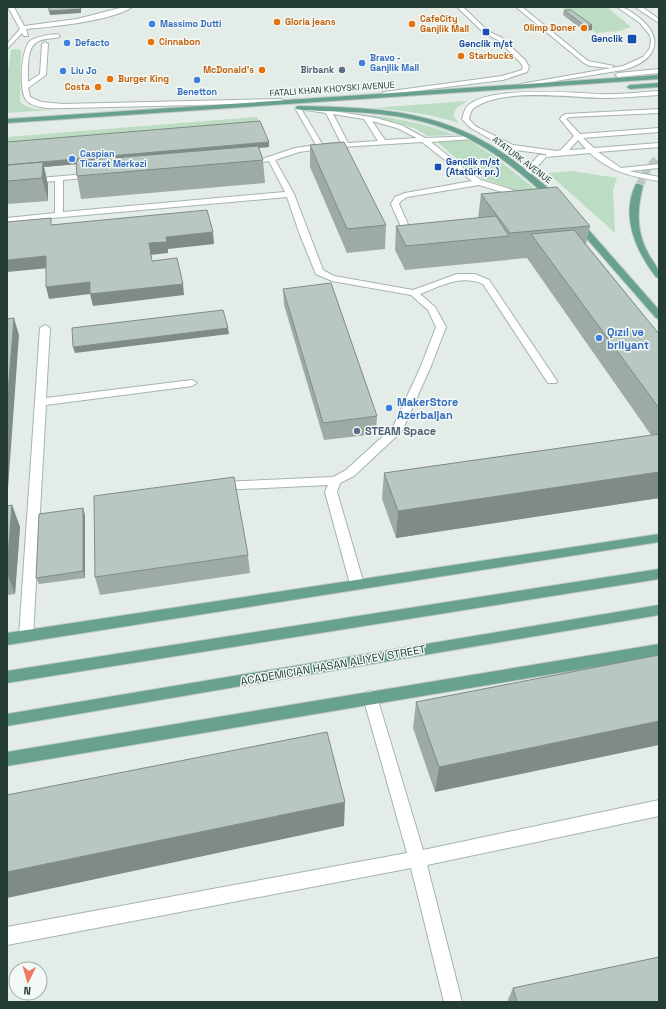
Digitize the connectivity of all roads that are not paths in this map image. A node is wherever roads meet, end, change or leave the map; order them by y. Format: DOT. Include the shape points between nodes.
graph roads {
  1 [pos="11,7"];
  2 [pos="129,7"];
  3 [pos="460,7"];
  4 [pos="519,7"];
  5 [pos="620,7"];
  6 [pos="639,8"];
  7 [pos="659,21"];
  8 [pos="24,28"];
  9 [pos="26,37"];
  10 [pos="45,44"];
  11 [pos="8,47"];
  12 [pos="28,48"];
  13 [pos="632,66"];
  14 [pos="659,71"];
  15 [pos="659,77"];
  16 [pos="659,85"];
  17 [pos="521,86"];
  18 [pos="25,87"];
  19 [pos="603,88"];
  20 [pos="619,88"];
  21 [pos="524,93"];
  22 [pos="659,93"];
  23 [pos="381,95"];
  24 [pos="284,101"];
  25 [pos="298,108"];
  26 [pos="659,111"];
  27 [pos="328,112"];
  28 [pos="367,118"];
  29 [pos="7,121"];
  30 [pos="62,125"];
  31 [pos="659,130"];
  32 [pos="578,136"];
  33 [pos="472,137"];
  34 [pos="423,139"];
  35 [pos="382,142"];
  36 [pos="345,144"];
  37 [pos="659,145"];
  38 [pos="320,147"];
  39 [pos="592,151"];
  40 [pos="497,152"];
  41 [pos="559,152"];
  42 [pos="542,157"];
  43 [pos="271,159"];
  44 [pos="256,161"];
  45 [pos="659,166"];
  46 [pos="619,170"];
  47 [pos="526,174"];
  48 [pos="98,175"];
  49 [pos="59,179"];
  50 [pos="659,180"];
  51 [pos="480,182"];
  52 [pos="7,183"];
  53 [pos="639,186"];
  54 [pos="290,194"];
  55 [pos="533,199"];
  56 [pos="553,205"];
  57 [pos="59,215"];
  58 [pos="573,217"];
  59 [pos="7,220"];
  60 [pos="406,229"];
  61 [pos="659,275"];
  62 [pos="414,293"];
  63 [pos="659,316"];
  64 [pos="45,328"];
  65 [pos="552,381"];
  66 [pos="192,383"];
  67 [pos="40,402"];
  68 [pos="335,481"];
  69 [pos="210,486"];
  70 [pos="659,538"];
  71 [pos="659,574"];
  72 [pos="357,584"];
  73 [pos="659,610"];
  74 [pos="26,636"];
  75 [pos="7,639"];
  76 [pos="659,650"];
  77 [pos="7,677"];
  78 [pos="370,697"];
  79 [pos="7,720"];
  80 [pos="7,759"];
  81 [pos="659,808"];
  82 [pos="417,858"];
  83 [pos="7,936"];
  84 [pos="453,1002"];
  1 -- 8 [label="street"];
  2 -- 8 [label="street" via="80,21"];
  3 -- 23 [label="street" via="486,32 500,39 523,61 525,71 503,78"];
  4 -- 13 [label="street" via="586,62 602,66"];
  5 -- 13 [label="street" via="644,24 654,39 653,49"];
  6 -- 7 [label="street"];
  8 -- 9 [label="street"];
  8 -- 11 [label="street"];
  9 -- 11 [label="street"];
  9 -- 12 [label="street"];
  9 -- 12 [label="street" via="57,33 33,42"];
  10 -- 18 [label="street" via="43,75"];
  12 -- 18 [label="street"];
  13 -- 17 [label="street"];
  14 -- 17 [label="street"];
  15 -- 17 [label="main road, FATALI KHAN KHOYSKI AVENUE"];
  16 -- 20 [label="main road"];
  17 -- 23 [label="main road, FATALI KHAN KHOYSKI AVENUE"];
  18 -- 24 [label="street" via="25,96 29,101 57,106"];
  19 -- 21 [label="main road, FATALI KHAN KHOYSKI AVENUE"];
  21 -- 22 [label="street" via="602,96"];
  21 -- 25 [label="main road, FATALI KHAN KHOYSKI AVENUE"];
  21 -- 41 [label="street" via="474,104 465,113 465,119 473,127 511,147"];
  23 -- 24 [label="main road, FATALI KHAN KHOYSKI AVENUE"];
  24 -- 29 [label="main road, FATALI KHAN KHOYSKI AVENUE"];
  25 -- 27 [label="street"];
  25 -- 30 [label="main road, FATALI KHAN KHOYSKI AVENUE"];
  25 -- 33 [label="main road, ATATURK AVENUE" via="394,114 439,123"];
  25 -- 38 [label="street"];
  26 -- 32 [label="street" via="564,116 563,119"];
  27 -- 28 [label="street"];
  27 -- 36 [label="street"];
  28 -- 34 [label="street" via="389,124"];
  28 -- 35 [label="street"];
  31 -- 32 [label="street"];
  32 -- 39 [label="street"];
  32 -- 41 [label="street"];
  33 -- 34 [label="street"];
  33 -- 40 [label="main road, ATATURK AVENUE"];
  34 -- 35 [label="street"];
  34 -- 51 [label="street"];
  35 -- 36 [label="street"];
  36 -- 38 [label="street"];
  37 -- 39 [label="street"];
  38 -- 43 [label="street" via="298,150"];
  39 -- 41 [label="street"];
  39 -- 46 [label="street"];
  40 -- 42 [label="street"];
  40 -- 47 [label="main road, ATATURK AVENUE"];
  41 -- 42 [label="street"];
  42 -- 47 [label="street"];
  43 -- 44 [label="street"];
  43 -- 54 [label="street"];
  45 -- 46 [label="street"];
  46 -- 50 [label="street"];
  47 -- 56 [label="main road, ATATURK AVENUE"];
  48 -- 49 [label="street"];
  49 -- 52 [label="street"];
  49 -- 57 [label="street"];
  51 -- 55 [label="street"];
  51 -- 60 [label="street" via="405,195 398,199 395,204"];
  53 -- 61 [label="main road" via="634,200 635,232 644,256"];
  54 -- 57 [label="street"];
  54 -- 62 [label="street" via="319,272 332,278"];
  57 -- 59 [label="street"];
  58 -- 63 [label="main road"];
  62 -- 65 [label="street" via="457,277 474,277 486,282"];
  62 -- 68 [label="street" via="432,309 441,327 426,366 398,430 350,474"];
  64 -- 67 [label="street"];
  66 -- 67 [label="street"];
  67 -- 74 [label="street"];
  68 -- 69 [label="street"];
  68 -- 72 [label="street" via="331,492"];
  70 -- 72 [label="main road"];
  71 -- 77 [label="main road"];
  72 -- 74 [label="main road"];
  73 -- 79 [label="main road, ACADEMICIAN HASAN ALIYEV STREET"];
  74 -- 75 [label="main road"];
  76 -- 78 [label="main road"];
  78 -- 80 [label="main road"];
  78 -- 82 [label="street"];
  81 -- 82 [label="street"];
  82 -- 83 [label="street"];
  82 -- 84 [label="street"];
}
